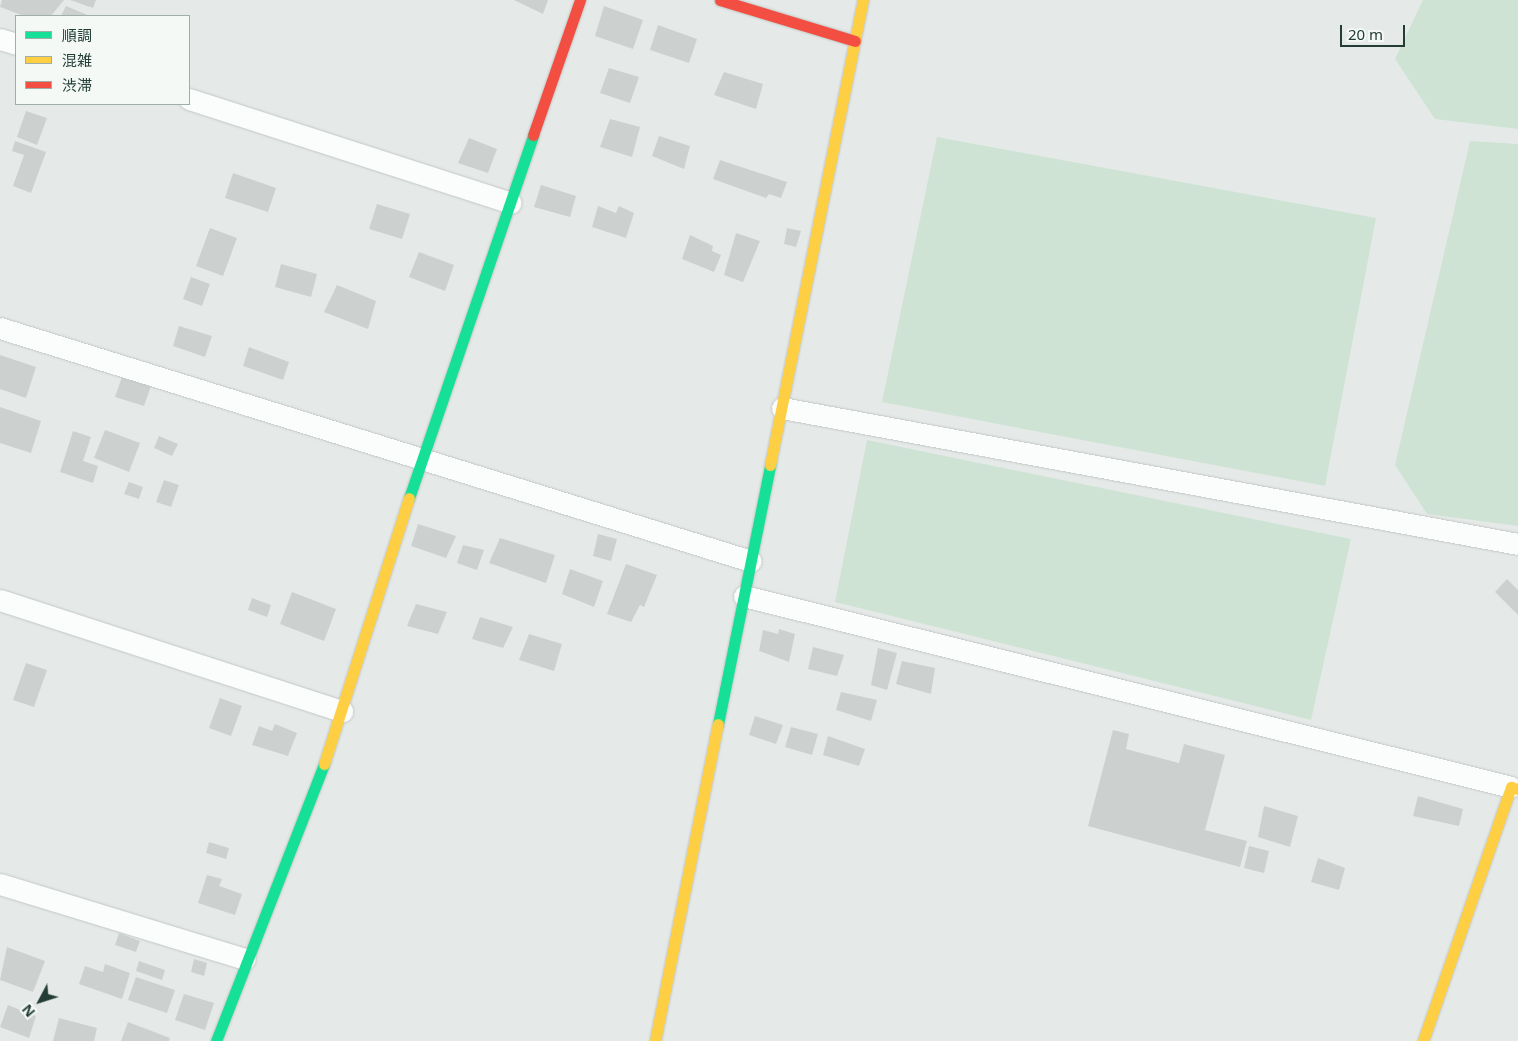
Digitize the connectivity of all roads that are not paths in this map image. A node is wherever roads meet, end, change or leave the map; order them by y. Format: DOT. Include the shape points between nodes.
graph roads {
  1 [pos="580,0"];
  2 [pos="720,0"];
  3 [pos="863,0"];
  4 [pos="0,39"];
  5 [pos="855,41"];
  6 [pos="15,44"];
  7 [pos="190,99"];
  8 [pos="511,203"];
  9 [pos="0,328"];
  10 [pos="782,408"];
  11 [pos="420,461"];
  12 [pos="1518,544"];
  13 [pos="751,561"];
  14 [pos="744,596"];
  15 [pos="0,600"];
  16 [pos="342,711"];
  17 [pos="1514,788"];
  18 [pos="0,884"];
  19 [pos="245,959"];
  20 [pos="216,1041"];
  21 [pos="655,1041"];
  22 [pos="1423,1041"];
  1 -- 8 [label="street"];
  2 -- 5 [label="street"];
  3 -- 5 [label="street"];
  4 -- 6 [label="street"];
  5 -- 10 [label="street"];
  7 -- 8 [label="street"];
  8 -- 11 [label="street"];
  9 -- 11 [label="street"];
  10 -- 12 [label="street"];
  10 -- 13 [label="street"];
  11 -- 13 [label="street"];
  11 -- 16 [label="street"];
  13 -- 14 [label="street"];
  14 -- 17 [label="street"];
  14 -- 21 [label="street"];
  15 -- 16 [label="street"];
  16 -- 19 [label="street"];
  17 -- 22 [label="street"];
  18 -- 19 [label="street"];
  19 -- 20 [label="street"];
}
